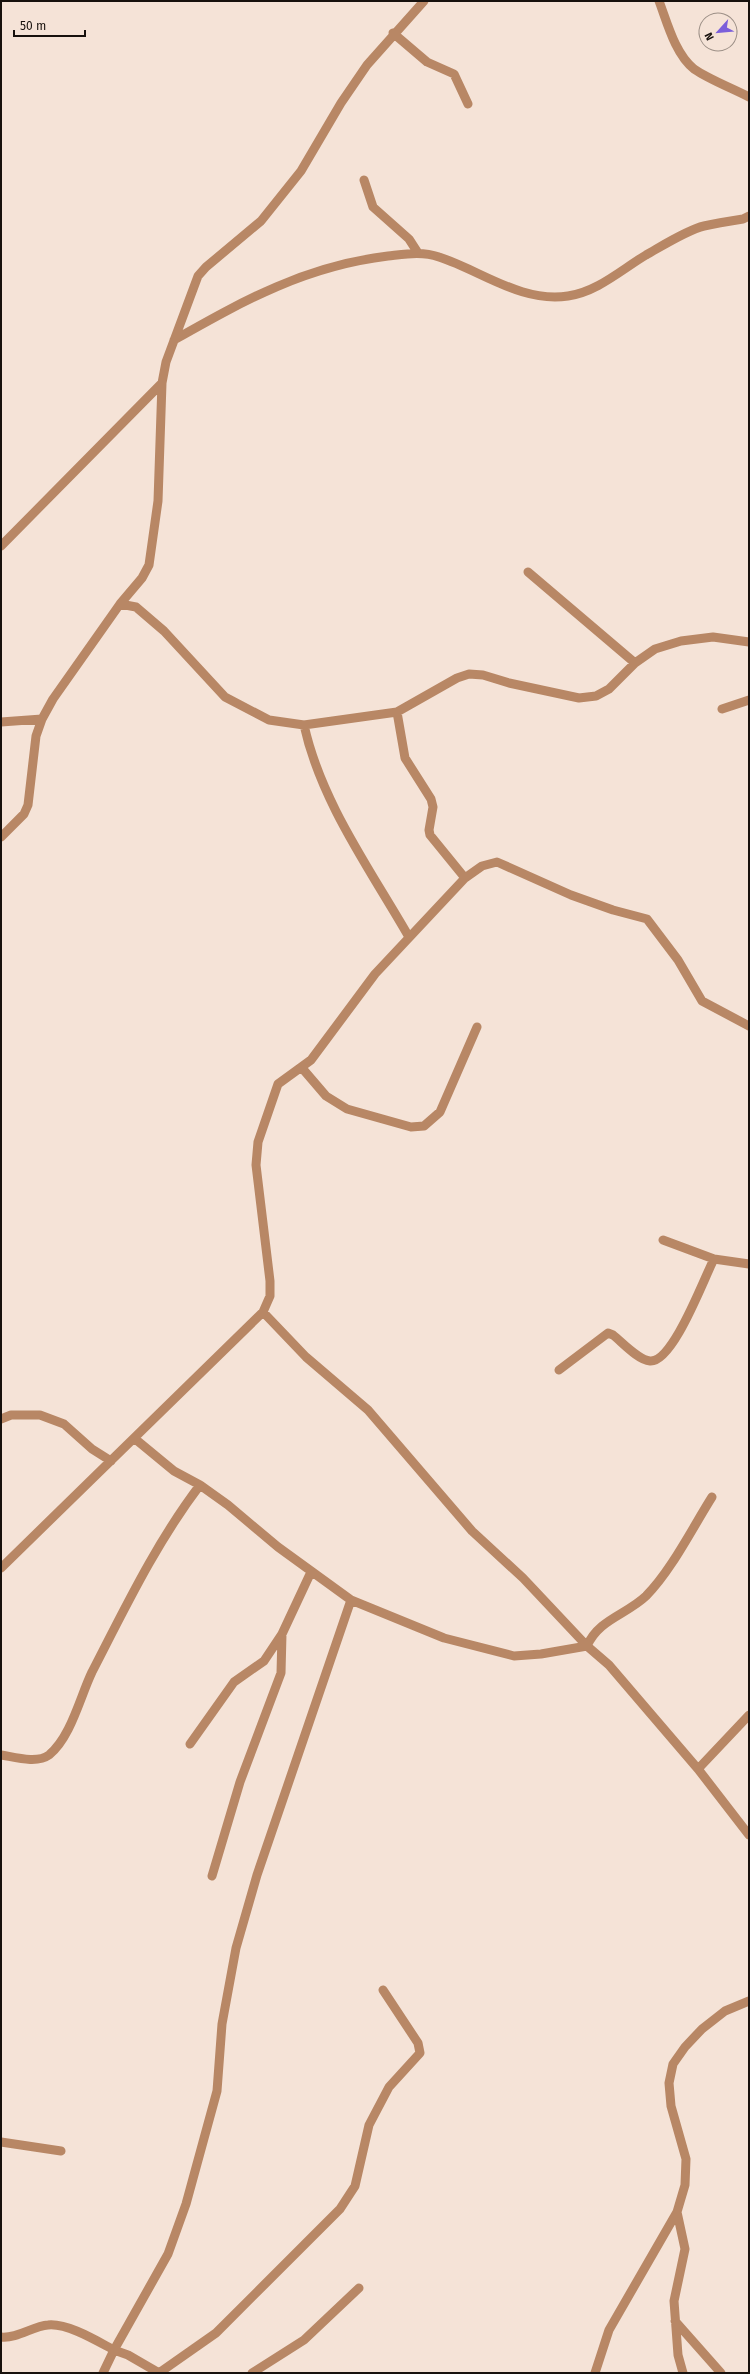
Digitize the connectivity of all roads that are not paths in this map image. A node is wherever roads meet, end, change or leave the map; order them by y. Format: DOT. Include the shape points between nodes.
graph roads {
  1 [pos="424,1"];
  2 [pos="658,1"];
  3 [pos="393,34"];
  4 [pos="749,97"];
  5 [pos="468,104"];
  6 [pos="364,180"];
  7 [pos="749,216"];
  8 [pos="418,253"];
  9 [pos="174,340"];
  10 [pos="162,383"];
  11 [pos="1,546"];
  12 [pos="528,572"];
  13 [pos="120,604"];
  14 [pos="749,642"];
  15 [pos="635,663"];
  16 [pos="749,700"];
  17 [pos="722,709"];
  18 [pos="397,712"];
  19 [pos="42,719"];
  20 [pos="1,722"];
  21 [pos="304,725"];
  22 [pos="1,837"];
  23 [pos="465,878"];
  24 [pos="409,937"];
  25 [pos="749,1026"];
  26 [pos="478,1027"];
  27 [pos="302,1068"];
  28 [pos="663,1240"];
  29 [pos="714,1259"];
  30 [pos="749,1264"];
  31 [pos="263,1312"];
  32 [pos="559,1370"];
  33 [pos="1,1419"];
  34 [pos="134,1438"];
  35 [pos="111,1461"];
  36 [pos="200,1485"];
  37 [pos="712,1497"];
  38 [pos="1,1568"];
  39 [pos="311,1572"];
  40 [pos="351,1600"];
  41 [pos="282,1634"];
  42 [pos="587,1646"];
  43 [pos="749,1715"];
  44 [pos="190,1744"];
  45 [pos="1,1755"];
  46 [pos="698,1769"];
  47 [pos="749,1835"];
  48 [pos="212,1876"];
  49 [pos="383,1990"];
  50 [pos="749,2002"];
  51 [pos="1,2142"];
  52 [pos="61,2151"];
  53 [pos="677,2212"];
  54 [pos="359,2288"];
  55 [pos="675,2321"];
  56 [pos="1,2337"];
  57 [pos="114,2350"];
  58 [pos="104,2373"];
  59 [pos="252,2373"];
  60 [pos="595,2373"];
  61 [pos="683,2373"];
  62 [pos="721,2373"];
  1 -- 3 [label="street"];
  2 -- 4 [label="street" via="676,43 694,68"];
  3 -- 5 [label="street" via="427,62 454,74"];
  3 -- 9 [label="street" via="341,102 301,171 261,221 198,276"];
  6 -- 8 [label="street" via="373,207 409,239"];
  7 -- 8 [label="street" via="702,226 646,255 595,288 567,297 526,293 441,258"];
  8 -- 9 [label="street" via="367,259 295,277 242,301"];
  9 -- 10 [label="street"];
  10 -- 11 [label="street"];
  10 -- 13 [label="street" via="158,501 152,550 149,565 142,578"];
  12 -- 15 [label="street"];
  13 -- 19 [label="street" via="53,699"];
  13 -- 21 [label="street" via="136,608 153,622 226,698 269,720"];
  14 -- 15 [label="street" via="713,637 681,641 655,649"];
  15 -- 18 [label="street" via="610,689 596,696 579,698 483,675 468,674"];
  16 -- 17 [label="street"];
  18 -- 21 [label="street"];
  18 -- 23 [label="street" via="405,758 433,807 430,835"];
  19 -- 20 [label="street"];
  19 -- 22 [label="street" via="36,736 28,805 24,814"];
  21 -- 24 [label="street" via="311,754 325,791"];
  23 -- 24 [label="street"];
  23 -- 25 [label="street" via="482,866 497,862 571,895 647,919 678,960 702,1000"];
  24 -- 27 [label="street" via="375,974 311,1060"];
  26 -- 27 [label="street" via="440,1112 424,1126 411,1127 347,1109 326,1096"];
  27 -- 31 [label="street" via="278,1084 258,1142 258,1190 270,1281 270,1296"];
  28 -- 29 [label="street"];
  29 -- 30 [label="street"];
  29 -- 32 [label="street" via="682,1328 657,1361 649,1362 608,1333"];
  31 -- 34 [label="street"];
  31 -- 42 [label="street" via="306,1357 377,1420 472,1531 523,1578"];
  33 -- 35 [label="street" via="11,1415 40,1415 64,1424 92,1449"];
  34 -- 35 [label="street"];
  34 -- 36 [label="street" via="174,1471"];
  35 -- 38 [label="street"];
  36 -- 39 [label="street"];
  36 -- 45 [label="street" via="180,1512 134,1590 63,1736 48,1755 40,1759"];
  37 -- 42 [label="street" via="660,1580 646,1596 601,1625 592,1634"];
  39 -- 40 [label="street"];
  39 -- 41 [label="street"];
  40 -- 42 [label="street" via="444,1638 514,1656"];
  40 -- 57 [label="street" via="257,1875 236,1948 222,2024 217,2091 186,2204 168,2254"];
  41 -- 44 [label="street" via="264,1661 234,1682"];
  41 -- 48 [label="street" via="281,1673 240,1782"];
  42 -- 46 [label="street" via="609,1665"];
  43 -- 46 [label="street"];
  46 -- 47 [label="street"];
  49 -- 57 [label="street" via="418,2042 420,2053 389,2087 369,2125 355,2186 350,2196 316,2234 216,2333 159,2373"];
  50 -- 53 [label="street" via="725,2011 702,2029 673,2064 669,2083 671,2106 686,2159 685,2185"];
  51 -- 52 [label="street"];
  53 -- 55 [label="street" via="685,2249 674,2301"];
  53 -- 60 [label="street" via="609,2330"];
  54 -- 59 [label="street" via="304,2340"];
  55 -- 61 [label="street" via="678,2355"];
  55 -- 62 [label="street"];
  56 -- 57 [label="street" via="49,2325 77,2331"];
  57 -- 58 [label="street"];
}
